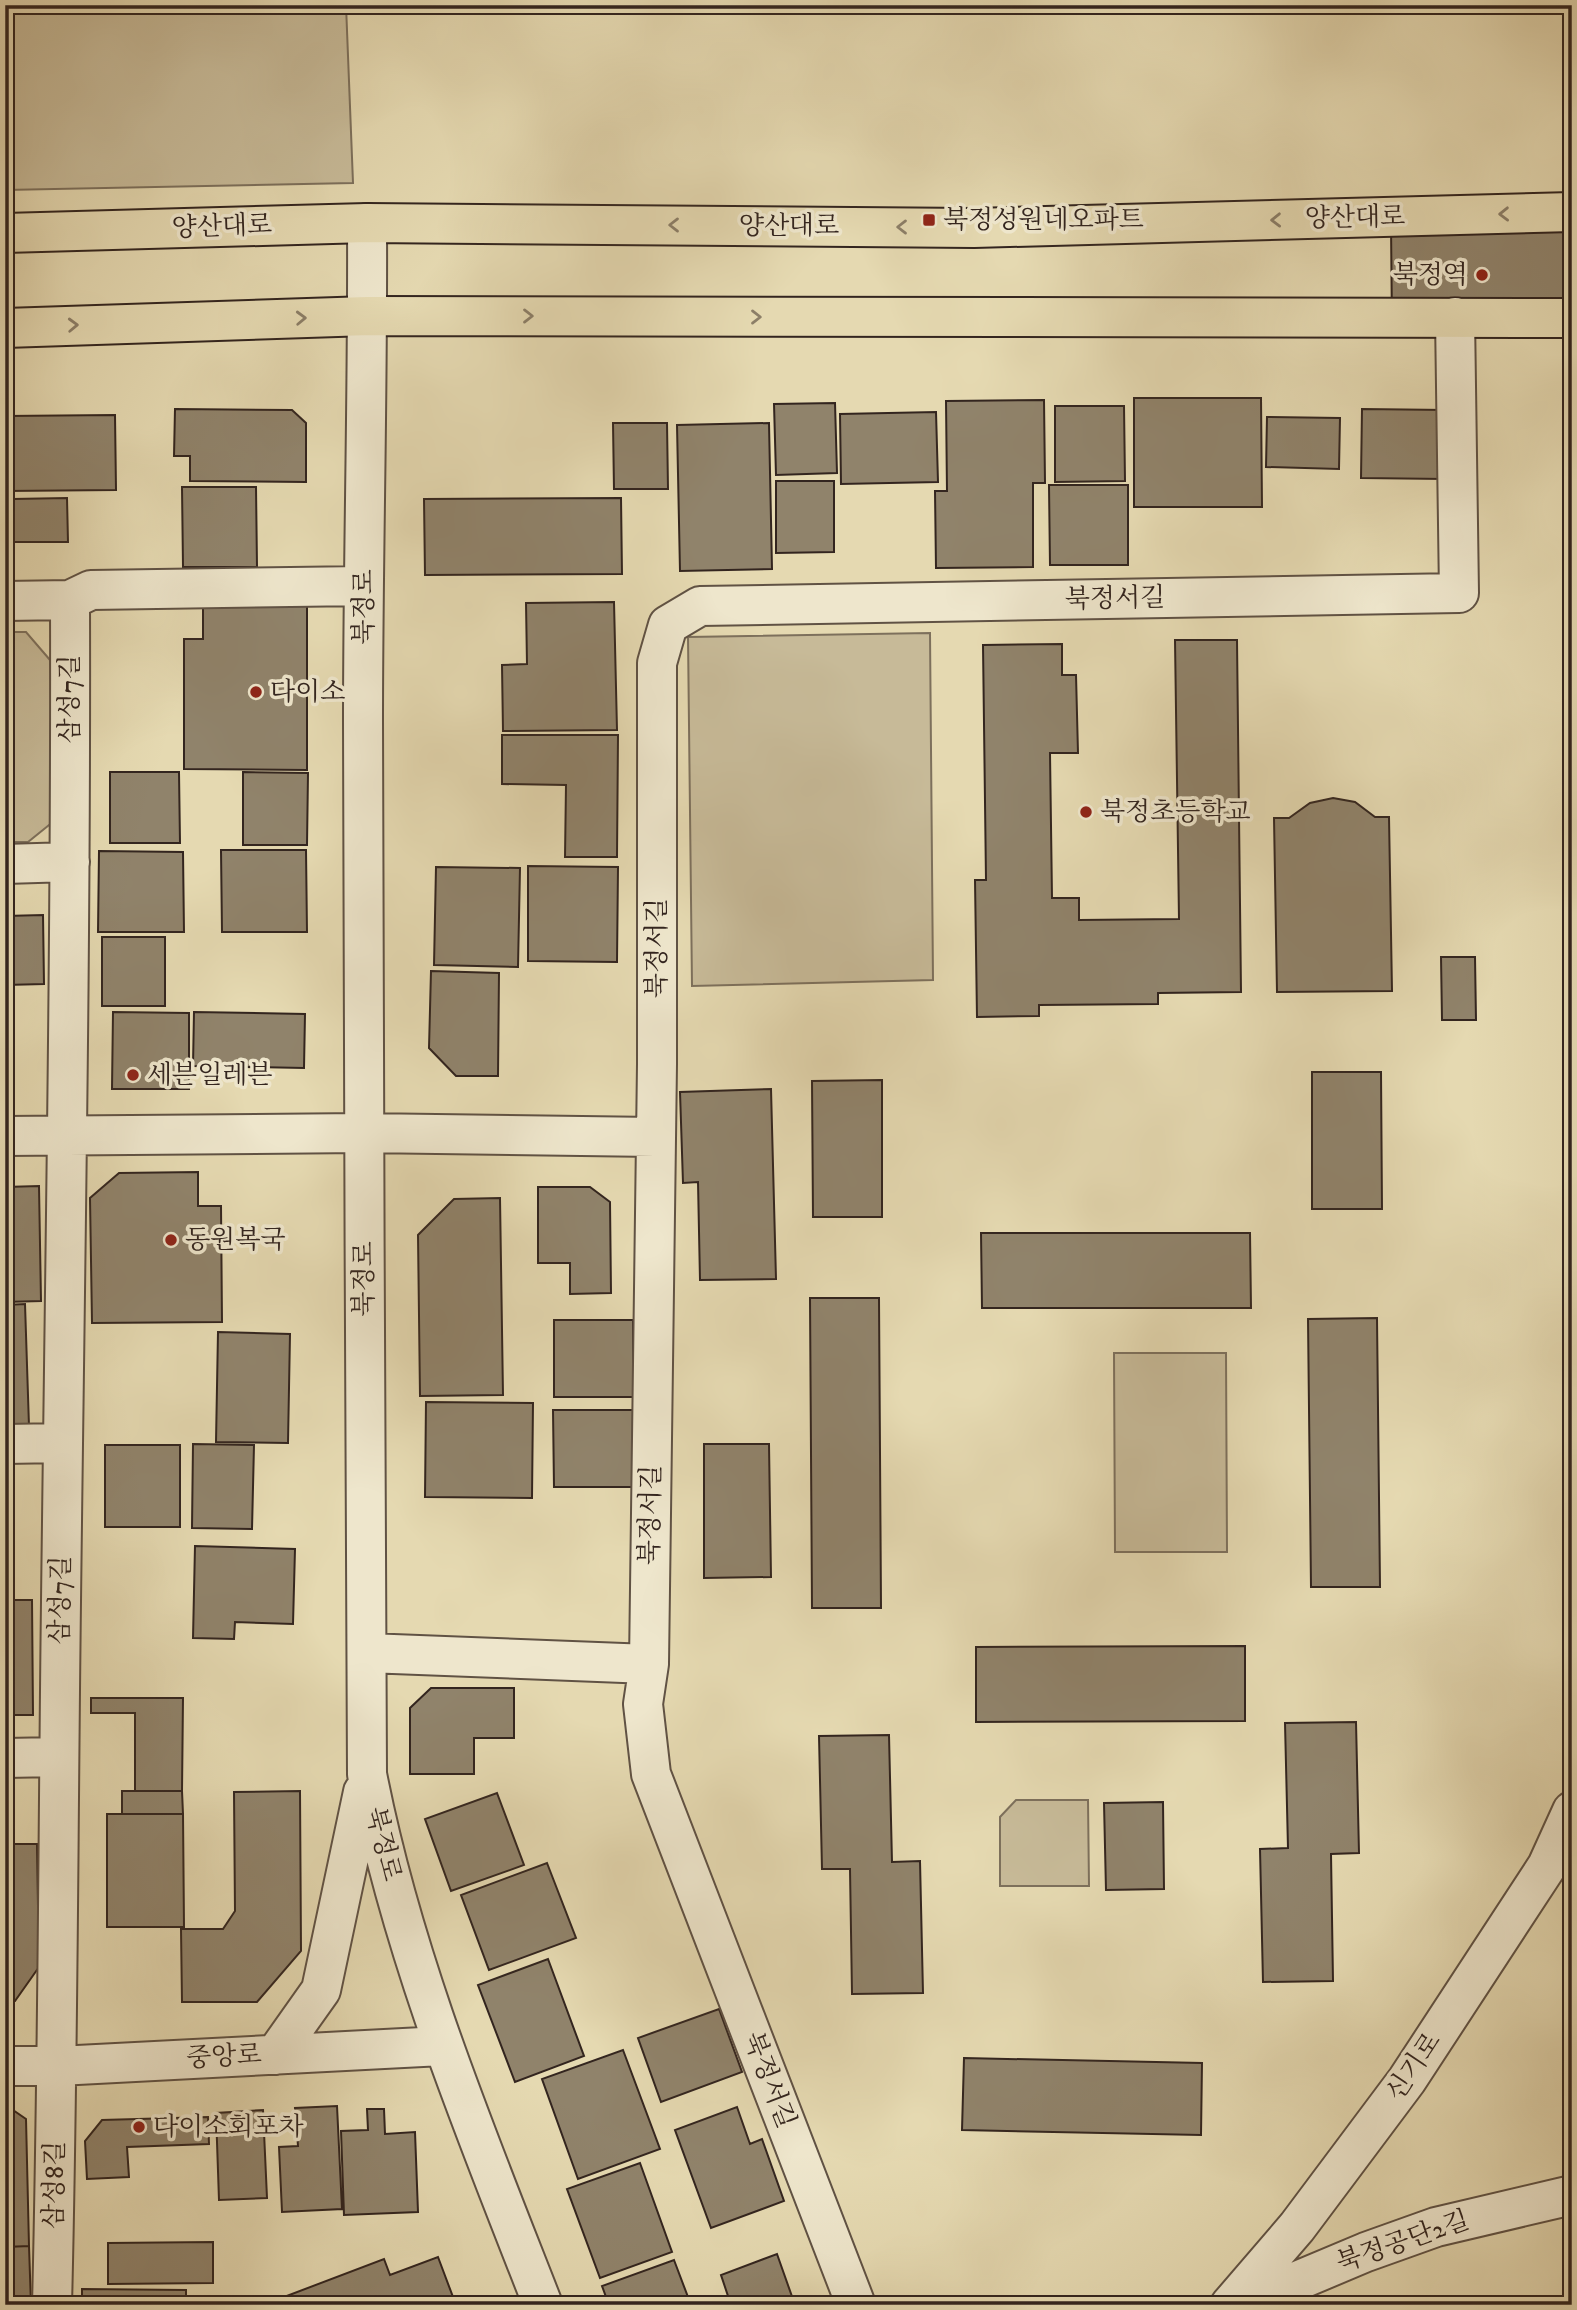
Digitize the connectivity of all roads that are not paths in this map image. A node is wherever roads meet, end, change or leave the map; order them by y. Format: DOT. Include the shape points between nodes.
graph roads {
  1 [pos="1572,212"];
  2 [pos="367,223"];
  3 [pos="5,233"];
  4 [pos="368,316"];
  5 [pos="1455,317"];
  6 [pos="1572,318"];
  7 [pos="5,328"];
  8 [pos="363,586"];
  9 [pos="70,600"];
  10 [pos="5,601"];
  11 [pos="70,862"];
  12 [pos="5,864"];
  13 [pos="363,1132"];
  14 [pos="5,1136"];
  15 [pos="67,1136"];
  16 [pos="655,1137"];
  17 [pos="63,1443"];
  18 [pos="5,1444"];
  19 [pos="367,1653"];
  20 [pos="649,1664"];
  21 [pos="59,1757"];
  22 [pos="5,1758"];
  23 [pos="367,1774"];
  24 [pos="1572,1811"];
  25 [pos="442,2046"];
  26 [pos="275,2055"];
  27 [pos="5,2066"];
  28 [pos="58,2066"];
  29 [pos="1572,2195"];
  30 [pos="52,2305"];
  31 [pos="543,2305"];
  32 [pos="856,2305"];
  33 [pos="1230,2305"];
  34 [pos="1240,2305"];
  1 -- 2 [label="main road, 양산대로, one-way" via="974,228"];
  2 -- 3 [label="main road, 양산대로"];
  2 -- 4 [label="street, 북정로"];
  4 -- 5 [label="main road, one-way"];
  7 -- 4 [label="main road, one-way"];
  4 -- 8 [label="street, 북정로"];
  5 -- 6 [label="main road"];
  5 -- 16 [label="street, 북정서길" via="1459,593 700,606 668,625 657,663"];
  8 -- 9 [label="street" via="91,590"];
  8 -- 13 [label="street, 북정로"];
  9 -- 10 [label="street"];
  9 -- 11 [label="street, 삼성7길"];
  11 -- 12 [label="street"];
  11 -- 15 [label="street, 삼성7길"];
  13 -- 15 [label="street"];
  13 -- 16 [label="street"];
  13 -- 19 [label="street, 북정로"];
  14 -- 15 [label="street"];
  15 -- 17 [label="street, 삼성7길"];
  16 -- 20 [label="street, 북정서길"];
  17 -- 18 [label="street"];
  17 -- 21 [label="street, 삼성7길"];
  19 -- 20 [label="street"];
  19 -- 23 [label="street, 북정로"];
  20 -- 32 [label="street, 북정서길" via="643,1704 651,1774"];
  21 -- 22 [label="street"];
  21 -- 28 [label="street, 삼성7길"];
  23 -- 25 [label="street, 북정로" via="380,1843"];
  23 -- 26 [label="street" via="321,1990"];
  24 -- 33 [label="street, 신기로" via="1547,1866 1407,2080 1297,2227"];
  25 -- 26 [label="street, 중앙로"];
  25 -- 31 [label="street, 북정로"];
  26 -- 28 [label="street, 중앙로"];
  27 -- 28 [label="street, 중앙로"];
  28 -- 30 [label="street, 삼성8길"];
  29 -- 34 [label="street, 북정공단2길" via="1436,2227"];
}
